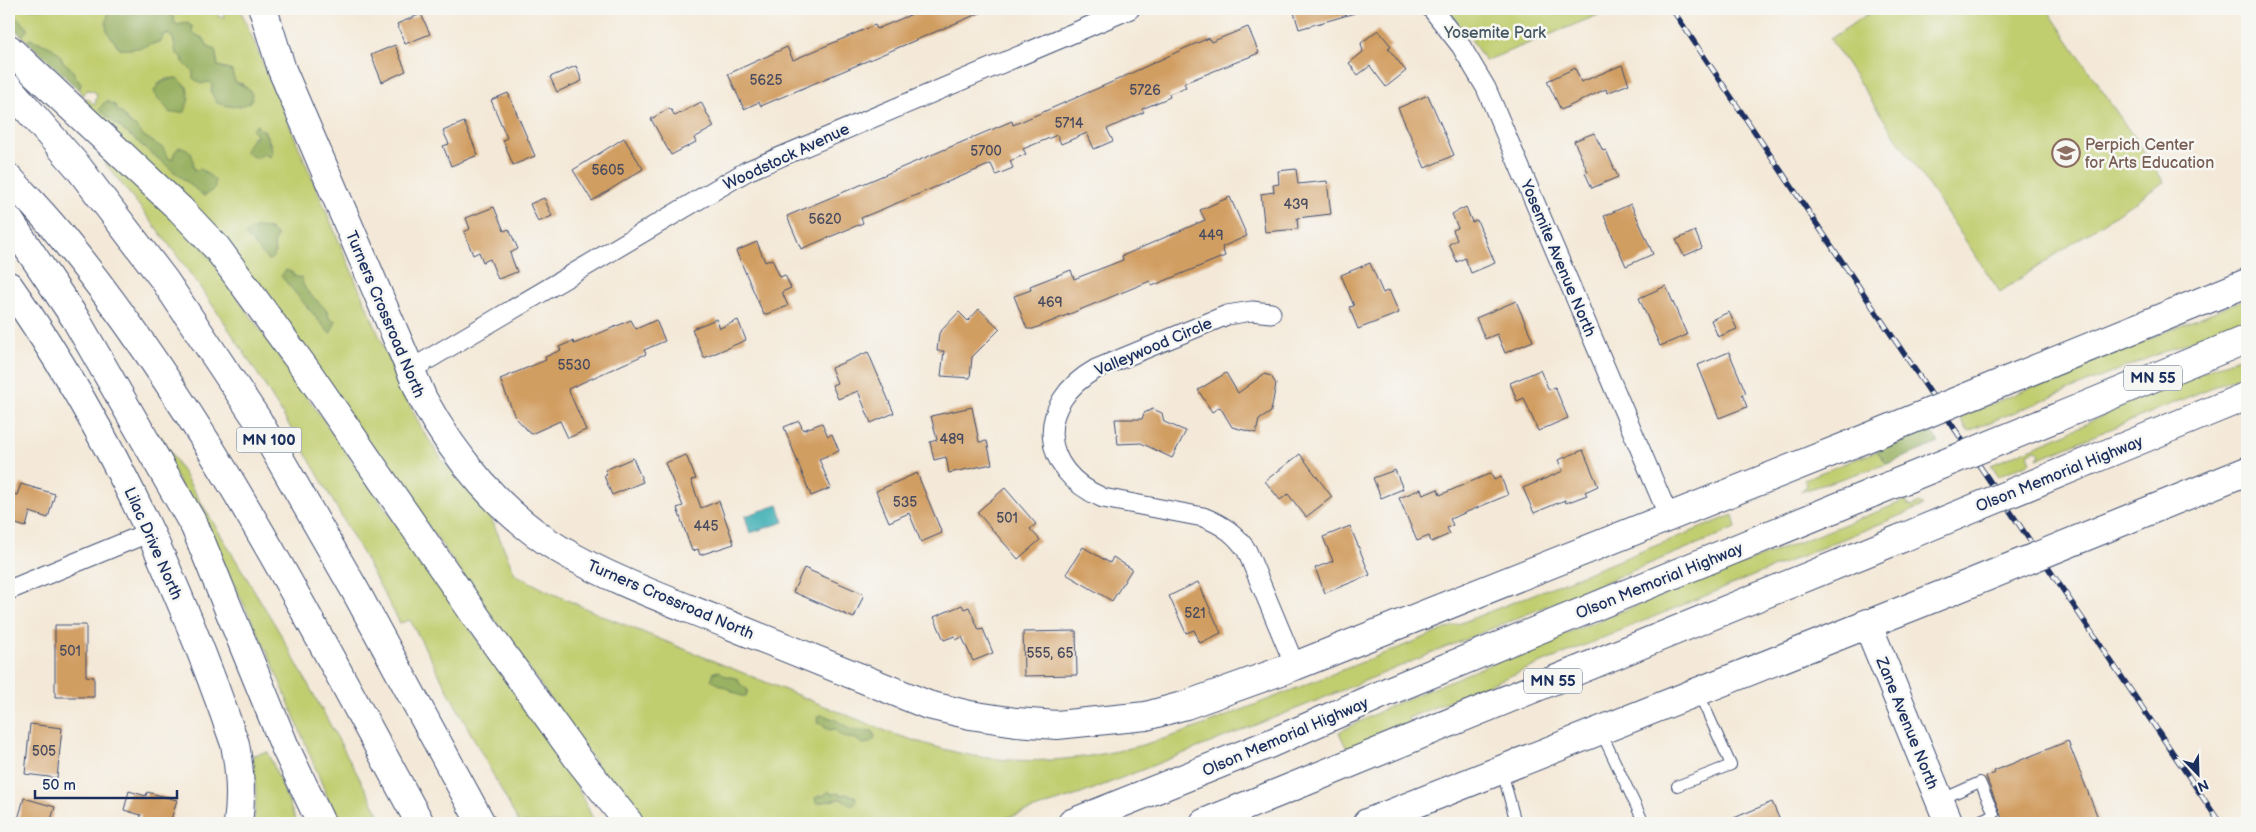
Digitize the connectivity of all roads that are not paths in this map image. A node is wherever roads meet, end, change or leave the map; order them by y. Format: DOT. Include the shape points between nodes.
graph roads {
  1 [pos="248,9"];
  2 [pos="263,9"];
  3 [pos="1130,9"];
  4 [pos="1432,9"];
  5 [pos="9,49"];
  6 [pos="282,70"];
  7 [pos="9,88"];
  8 [pos="9,178"];
  9 [pos="9,220"];
  10 [pos="2247,283"];
  11 [pos="9,286"];
  12 [pos="1271,313"];
  13 [pos="2247,339"];
  14 [pos="410,370"];
  15 [pos="2247,396"];
  16 [pos="2247,471"];
  17 [pos="1669,517"];
  18 [pos="150,532"];
  19 [pos="9,590"];
  20 [pos="1867,623"];
  21 [pos="1295,666"];
  22 [pos="1698,691"];
  23 [pos="1600,729"];
  24 [pos="285,747"];
  25 [pos="580,760"];
  26 [pos="1501,770"];
  27 [pos="1676,786"];
  28 [pos="1944,812"];
  29 [pos="1996,819"];
  30 [pos="1375,822"];
  31 [pos="238,823"];
  32 [pos="308,823"];
  33 [pos="321,823"];
  34 [pos="420,823"];
  35 [pos="481,823"];
  36 [pos="608,823"];
  37 [pos="629,823"];
  38 [pos="1072,823"];
  39 [pos="1204,823"];
  40 [pos="1516,823"];
  41 [pos="1644,823"];
  42 [pos="1974,823"];
  1 -- 6 [label="main road, Turners Crossroad North"];
  2 -- 6 [label="main road, Turners Crossroad North"];
  3 -- 14 [label="street, Woodstock Avenue" via="747,171"];
  4 -- 17 [label="street, Yosemite Avenue North" via="1461,46 1486,88"];
  5 -- 25 [label="main road" via="180,209 217,248"];
  6 -- 14 [label="main road, Turners Crossroad North"];
  7 -- 35 [label="main road, MN 100" via="78,167 165,281 257,419 356,592"];
  8 -- 34 [label="main road, MN 100" via="65,240 125,320 205,439"];
  9 -- 24 [label="main road" via="80,326 195,527"];
  10 -- 17 [label="main road, Turners Crossroad North, bridge"];
  11 -- 18 [label="main road, Lilac Drive North" via="85,404"];
  12 -- 21 [label="street, Valleywood Circle" via="1252,311 1227,315 1096,368 1072,385 1061,399 1052,425 1056,450 1066,471 1080,486 1103,498 1204,517 1239,539"];
  13 -- 38 [label="main road, Olson Memorial Highway / MN 55, bridge"];
  14 -- 21 [label="main road, Turners Crossroad North" via="439,429 463,462 506,508 557,548 615,578 928,704 1016,722 1057,725 1102,722 1146,716 1186,705"];
  15 -- 39 [label="main road, Olson Memorial Highway / MN 55, bridge"];
  16 -- 20 [label="main road, bridge"];
  17 -- 21 [label="main road, Turners Crossroad North"];
  18 -- 19 [label="street"];
  18 -- 31 [label="main road, Lilac Drive North" via="234,744 239,764"];
  20 -- 22 [label="main road"];
  20 -- 28 [label="main road, Zane Avenue North"];
  22 -- 23 [label="main road"];
  22 -- 27 [label="lane" via="1730,765"];
  23 -- 26 [label="main road"];
  23 -- 41 [label="lane"];
  24 -- 32 [label="main road"];
  24 -- 33 [label="main road"];
  25 -- 36 [label="main road"];
  25 -- 37 [label="main road"];
  26 -- 30 [label="main road"];
  26 -- 40 [label="lane"];
  28 -- 29 [label="lane" via="1980,782"];
  29 -- 42 [label="lane"];
}
